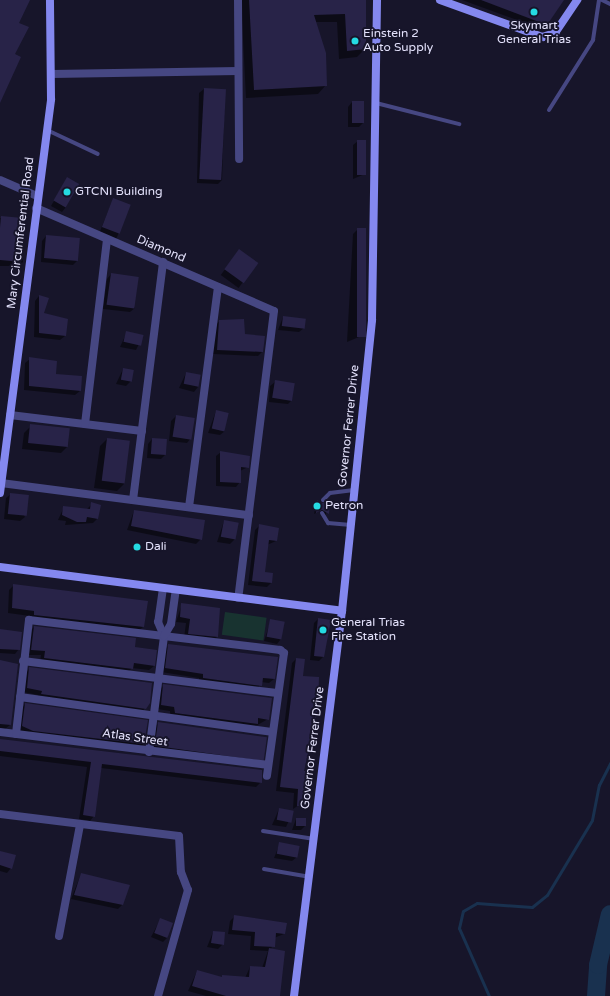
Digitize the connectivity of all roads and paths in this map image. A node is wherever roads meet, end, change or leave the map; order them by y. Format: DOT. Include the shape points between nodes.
graph roads {
  1 [pos="50,0"];
  2 [pos="238,0"];
  3 [pos="377,0"];
  4 [pos="440,0"];
  5 [pos="577,0"];
  6 [pos="599,0"];
  7 [pos="602,0"];
  8 [pos="610,4"];
  9 [pos="238,71"];
  10 [pos="52,74"];
  11 [pos="376,103"];
  12 [pos="550,110"];
  13 [pos="459,124"];
  14 [pos="47,130"];
  15 [pos="98,154"];
  16 [pos="240,159"];
  17 [pos="0,180"];
  18 [pos="37,196"];
  19 [pos="36,208"];
  20 [pos="107,239"];
  21 [pos="163,262"];
  22 [pos="218,287"];
  23 [pos="10,415"];
  24 [pos="85,424"];
  25 [pos="142,431"];
  26 [pos="1,482"];
  27 [pos="354,490"];
  28 [pos="0,493"];
  29 [pos="133,500"];
  30 [pos="323,500"];
  31 [pos="189,507"];
  32 [pos="322,513"];
  33 [pos="249,515"];
  34 [pos="351,525"];
  35 [pos="0,567"];
  36 [pos="163,588"];
  37 [pos="176,590"];
  38 [pos="238,598"];
  39 [pos="342,611"];
  40 [pos="164,636"];
  41 [pos="24,661"];
  42 [pos="158,678"];
  43 [pos="277,694"];
  44 [pos="20,697"];
  45 [pos="154,716"];
  46 [pos="0,732"];
  47 [pos="272,732"];
  48 [pos="16,734"];
  49 [pos="149,752"];
  50 [pos="267,766"];
  51 [pos="267,776"];
  52 [pos="0,814"];
  53 [pos="80,825"];
  54 [pos="263,831"];
  55 [pos="314,840"];
  56 [pos="264,869"];
  57 [pos="310,877"];
  58 [pos="59,936"];
  59 [pos="158,996"];
  60 [pos="294,996"];
  1 -- 10 [label="street, Mary Circumferential Road"];
  2 -- 9 [label="street"];
  3 -- 11 [label="street, Governor Ferrer Drive"];
  4 -- 5 [label="street" via="542,37 555,33"];
  6 -- 12 [label="lane" via="593,40"];
  7 -- 8 [label="lane"];
  9 -- 10 [label="street"];
  9 -- 16 [label="street"];
  10 -- 14 [label="street, Mary Circumferential Road"];
  11 -- 13 [label="lane"];
  11 -- 27 [label="street, Governor Ferrer Drive" via="372,320"];
  14 -- 15 [label="lane"];
  14 -- 18 [label="street, Mary Circumferential Road"];
  17 -- 18 [label="street"];
  18 -- 19 [label="street, Mary Circumferential Road"];
  19 -- 20 [label="street, Diamond"];
  19 -- 23 [label="street, Mary Circumferential Road"];
  20 -- 21 [label="street, Diamond"];
  20 -- 24 [label="street"];
  21 -- 22 [label="street, Diamond"];
  21 -- 25 [label="street"];
  22 -- 31 [label="street"];
  22 -- 33 [label="street, Diamond" via="270,309 274,314"];
  23 -- 24 [label="street"];
  23 -- 26 [label="street, Mary Circumferential Road"];
  24 -- 25 [label="street"];
  25 -- 29 [label="street"];
  26 -- 28 [label="street, Mary Circumferential Road"];
  26 -- 29 [label="street"];
  27 -- 30 [label="lane" via="330,493"];
  27 -- 34 [label="street, Governor Ferrer Drive"];
  29 -- 31 [label="street"];
  31 -- 33 [label="street"];
  32 -- 34 [label="lane" via="328,524"];
  33 -- 38 [label="street"];
  34 -- 39 [label="street, Governor Ferrer Drive"];
  35 -- 36 [label="street"];
  36 -- 37 [label="street"];
  36 -- 40 [label="street" via="158,622"];
  37 -- 38 [label="street"];
  37 -- 40 [label="street" via="171,624"];
  38 -- 39 [label="street"];
  39 -- 55 [label="street, Governor Ferrer Drive"];
  40 -- 41 [label="street" via="30,620 26,623"];
  40 -- 42 [label="street"];
  40 -- 43 [label="street" via="280,650 284,653"];
  41 -- 42 [label="street"];
  41 -- 44 [label="street"];
  42 -- 43 [label="street"];
  42 -- 45 [label="street"];
  43 -- 47 [label="street"];
  44 -- 45 [label="street"];
  44 -- 48 [label="street"];
  45 -- 47 [label="street"];
  45 -- 49 [label="street"];
  46 -- 48 [label="street, Atlas Street"];
  47 -- 50 [label="street"];
  48 -- 49 [label="street, Atlas Street"];
  49 -- 50 [label="street, Atlas Street"];
  50 -- 51 [label="street"];
  52 -- 53 [label="street"];
  53 -- 58 [label="street"];
  53 -- 59 [label="street" via="182,839 181,872 188,890"];
  54 -- 55 [label="lane"];
  55 -- 57 [label="street, Governor Ferrer Drive"];
  56 -- 57 [label="lane"];
  57 -- 60 [label="street, Governor Ferrer Drive"];
}
